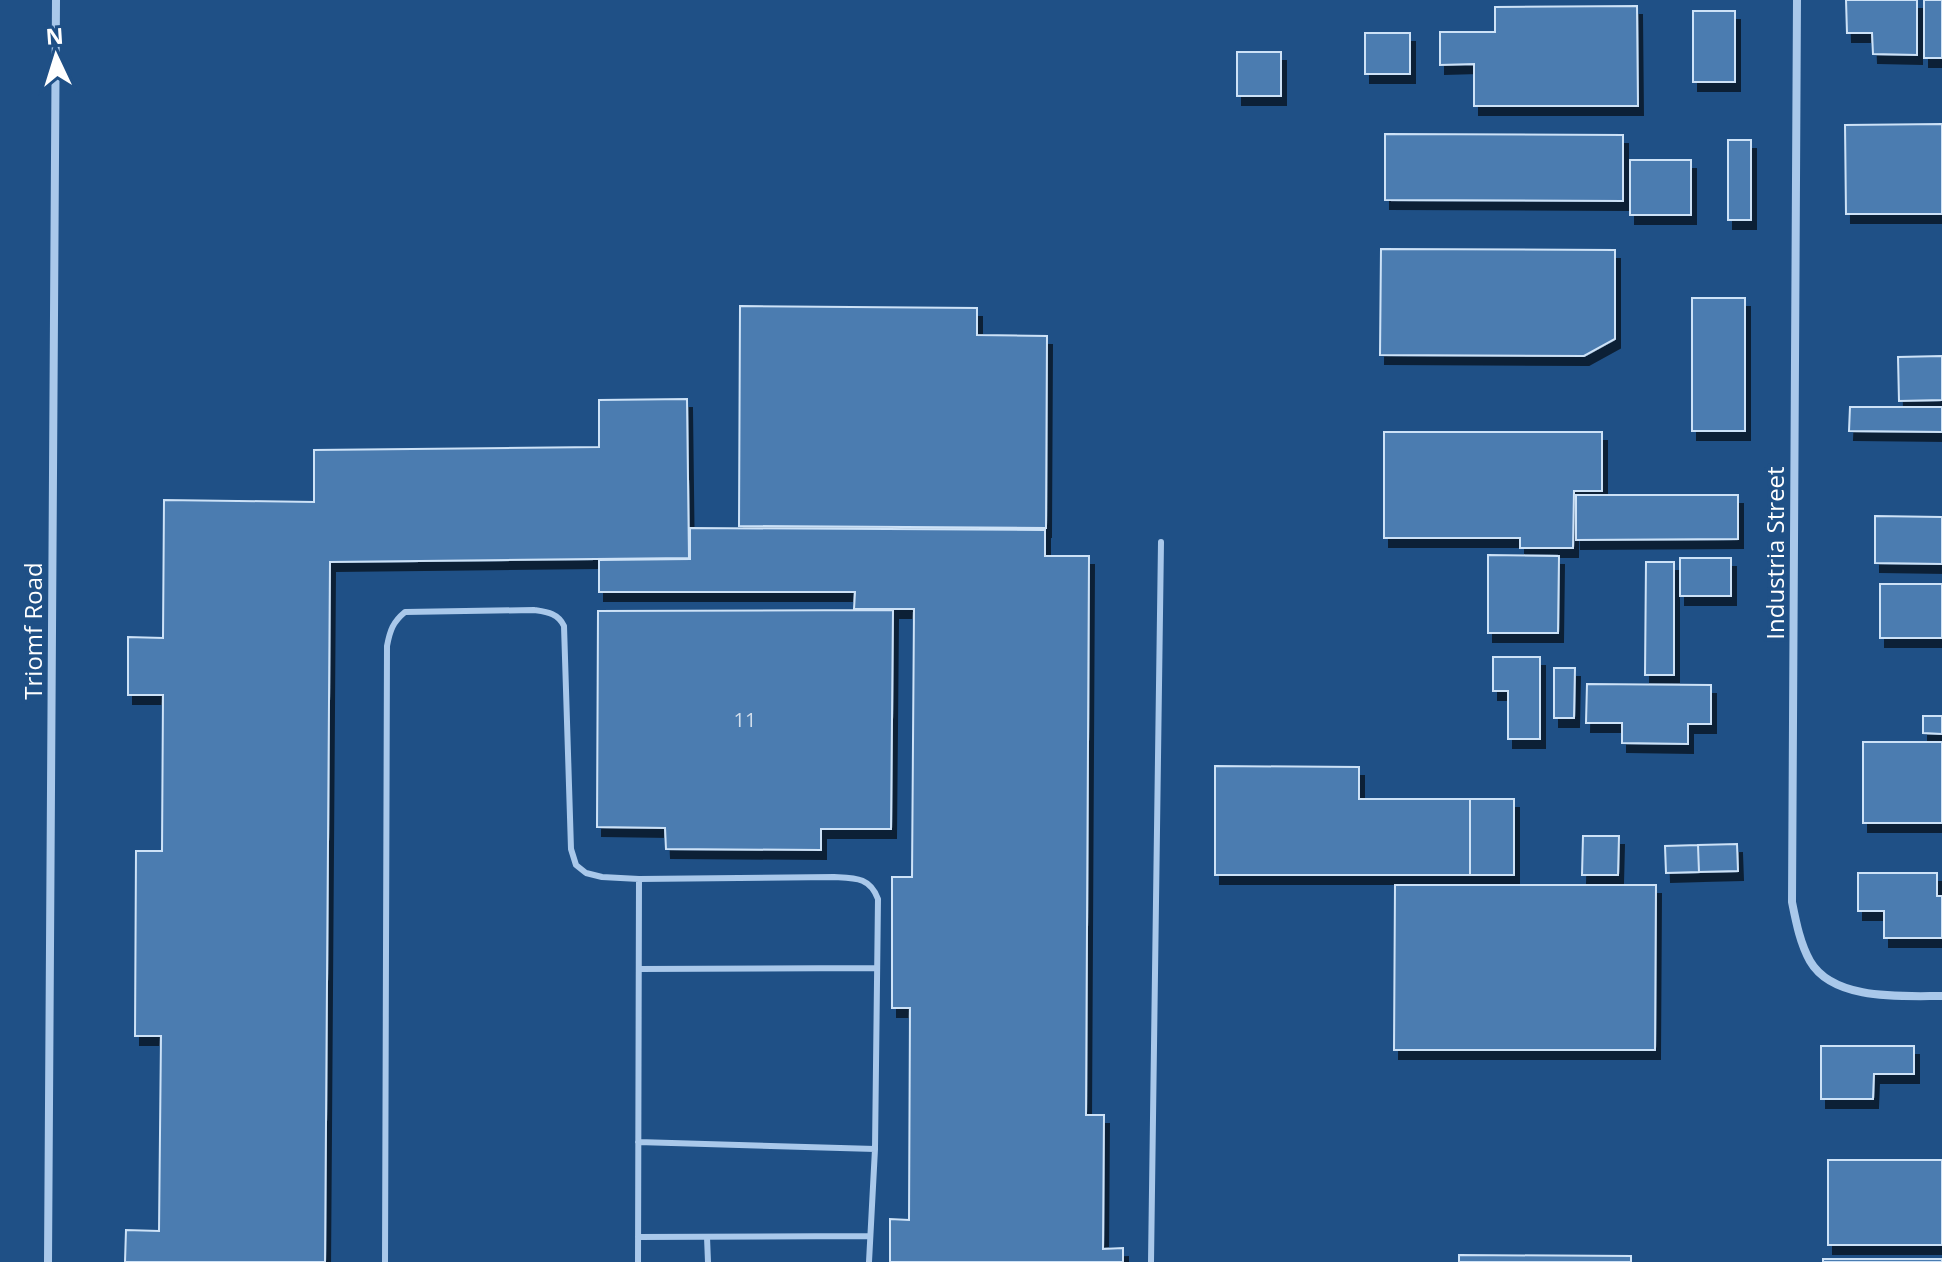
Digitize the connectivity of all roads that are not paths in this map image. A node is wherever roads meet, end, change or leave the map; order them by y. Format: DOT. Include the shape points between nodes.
graph roads {
  1 [pos="56,0"];
  2 [pos="1797,0"];
  3 [pos="1161,542"];
  4 [pos="639,879"];
  5 [pos="877,968"];
  6 [pos="639,969"];
  7 [pos="1942,996"];
  8 [pos="638,1142"];
  9 [pos="875,1149"];
  10 [pos="870,1236"];
  11 [pos="638,1237"];
  12 [pos="707,1237"];
  13 [pos="48,1262"];
  14 [pos="385,1262"];
  15 [pos="638,1262"];
  16 [pos="708,1262"];
  17 [pos="869,1262"];
  18 [pos="1151,1262"];
  1 -- 13 [label="street, Triomf Road"];
  2 -- 7 [label="street, Industria Street" via="1792,902 1811,963 1828,980 1845,989"];
  3 -- 18 [label="lane"];
  4 -- 5 [label="lane" via="865,881 878,899"];
  4 -- 6 [label="lane"];
  4 -- 14 [label="lane" via="586,873 576,865 571,849 561,619 534,610 432,610 405,612 394,620 387,646"];
  5 -- 6 [label="lane"];
  5 -- 9 [label="lane"];
  6 -- 8 [label="lane"];
  8 -- 9 [label="lane"];
  8 -- 11 [label="lane"];
  9 -- 10 [label="lane"];
  10 -- 12 [label="lane"];
  10 -- 17 [label="lane"];
  11 -- 12 [label="lane"];
  11 -- 15 [label="lane"];
  12 -- 16 [label="lane"];
}
